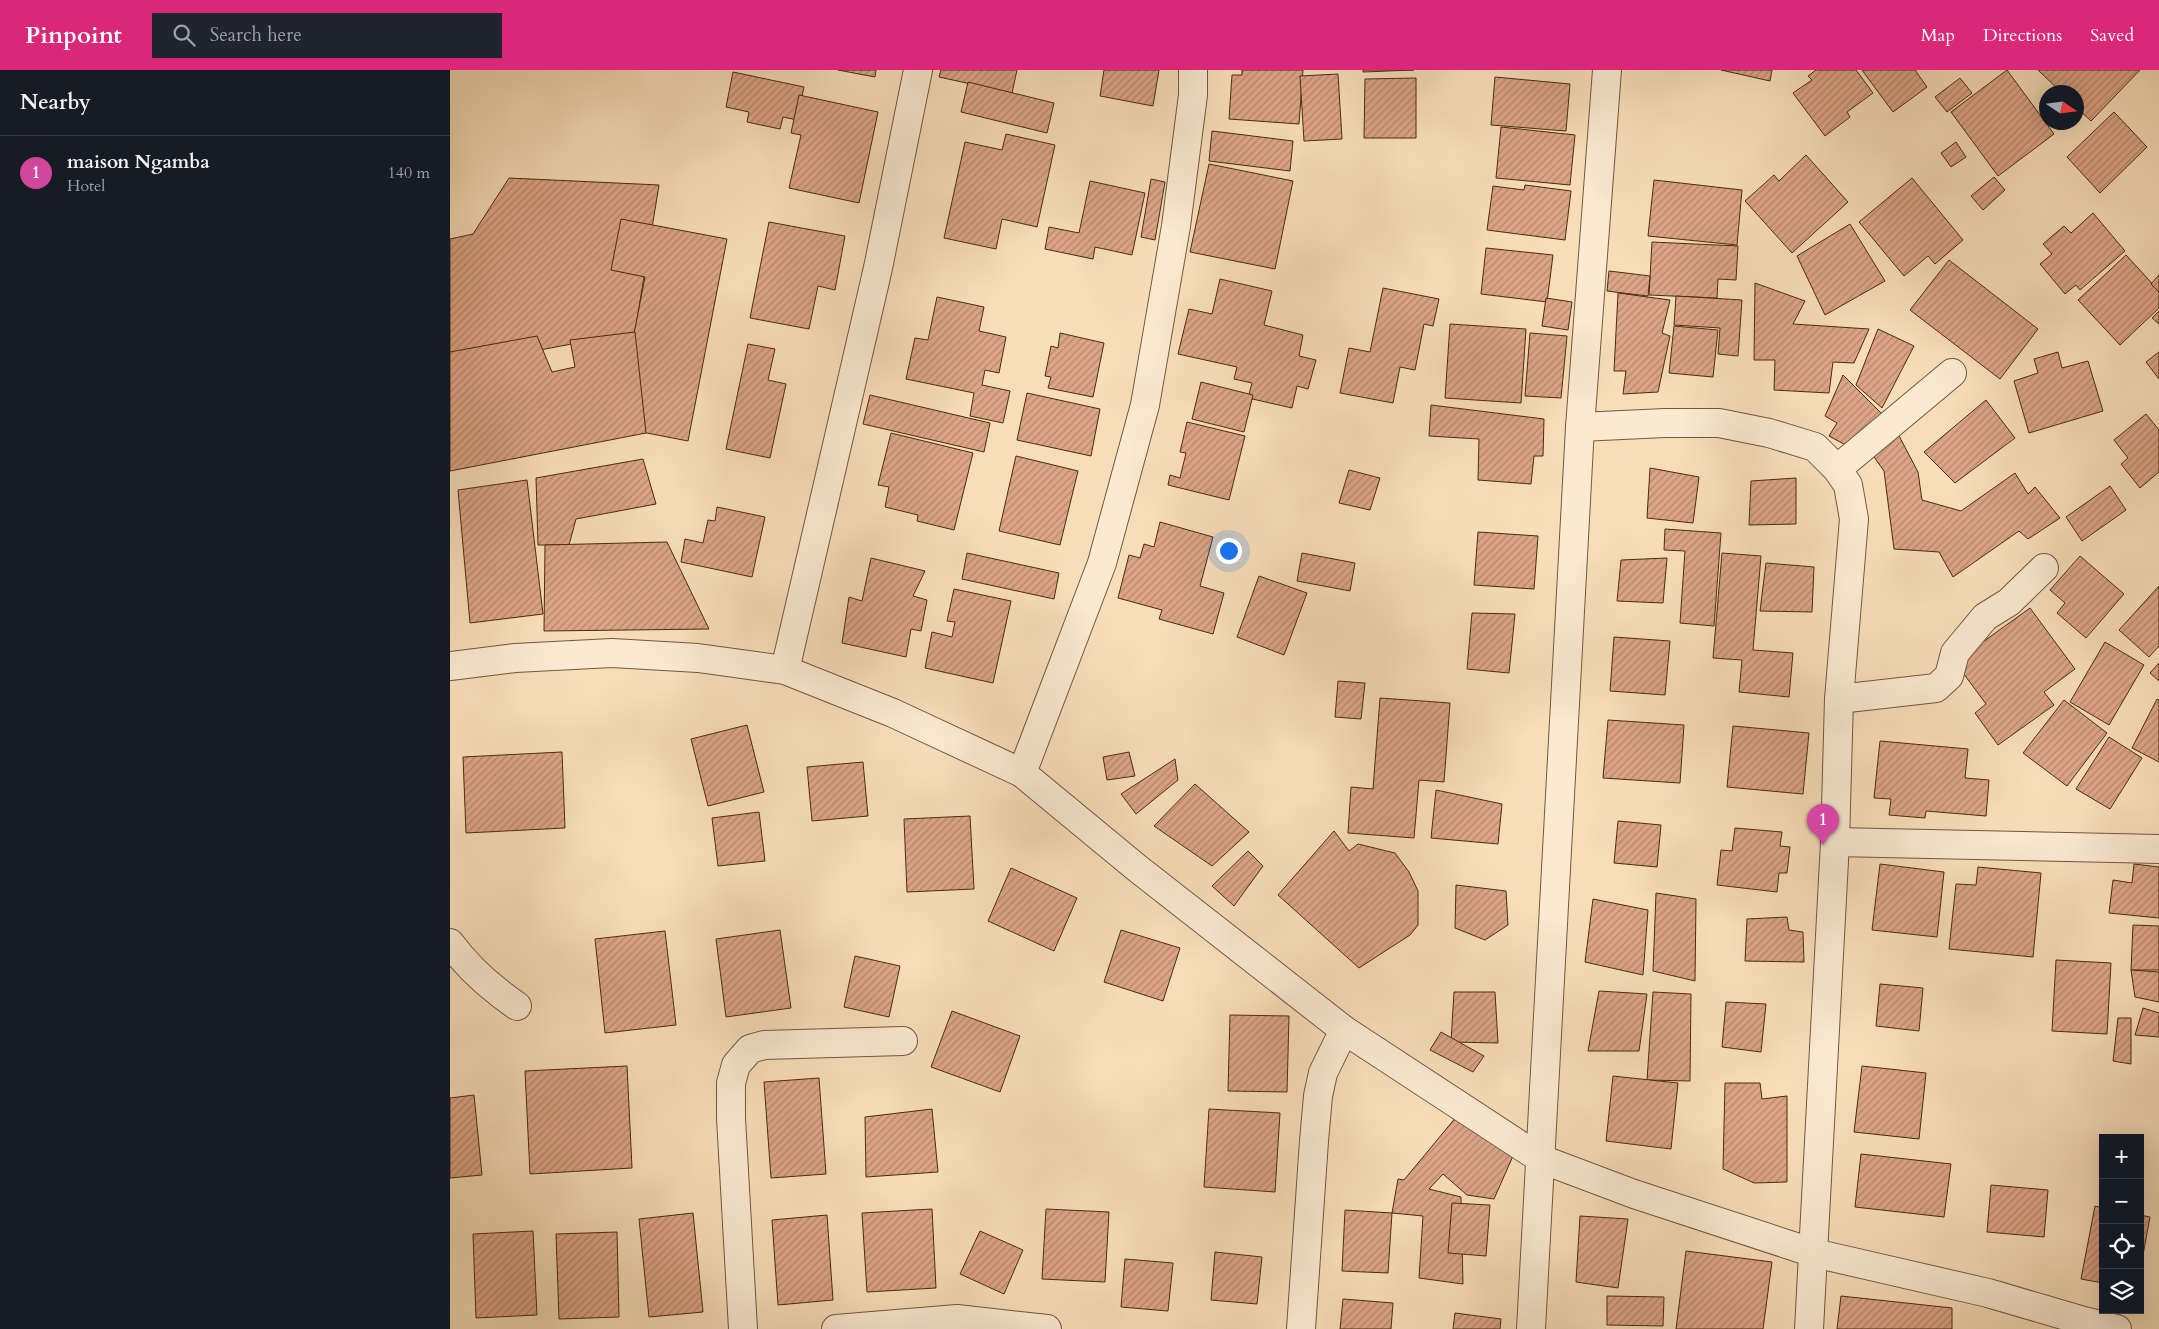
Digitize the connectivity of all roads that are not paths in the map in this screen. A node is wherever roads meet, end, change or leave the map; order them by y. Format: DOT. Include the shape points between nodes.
graph roads {
  1 [pos="918,70"];
  2 [pos="1193,70"];
  3 [pos="1607,70"];
  4 [pos="1952,373"];
  5 [pos="1580,427"];
  6 [pos="1837,469"];
  7 [pos="2044,568"];
  8 [pos="450,666"];
  9 [pos="785,670"];
  10 [pos="1839,699"];
  11 [pos="1022,773"];
  12 [pos="1835,842"];
  13 [pos="2159,849"];
  14 [pos="450,943"];
  15 [pos="517,1006"];
  16 [pos="1344,1030"];
  17 [pos="903,1042"];
  18 [pos="1541,1159"];
  19 [pos="1814,1253"];
  20 [pos="743,1329"];
  21 [pos="836,1329"];
  22 [pos="1047,1329"];
  23 [pos="1301,1329"];
  24 [pos="1531,1329"];
  25 [pos="1809,1329"];
  26 [pos="2117,1329"];
  1 -- 9 [label="street" via="878,268"];
  2 -- 11 [label="street" via="1193,94 1176,226 1145,405 1102,562"];
  3 -- 5 [label="street"];
  4 -- 6 [label="street"];
  5 -- 6 [label="street" via="1720,423 1815,446"];
  5 -- 18 [label="street"];
  6 -- 10 [label="street" via="1848,485 1854,519"];
  7 -- 10 [label="street" via="2009,602 1985,617 1955,653 1949,676 1936,688"];
  8 -- 9 [label="street" via="515,658 612,653 698,658"];
  9 -- 11 [label="street" via="893,713"];
  10 -- 12 [label="street"];
  11 -- 16 [label="street" via="1137,868"];
  12 -- 13 [label="street"];
  12 -- 19 [label="street"];
  14 -- 15 [label="street" via="491,988"];
  16 -- 18 [label="street"];
  16 -- 23 [label="street" via="1323,1073 1318,1096"];
  17 -- 20 [label="street" via="764,1046 750,1049 736,1065 731,1082 731,1118"];
  18 -- 19 [label="street" via="1634,1194"];
  18 -- 24 [label="street"];
  19 -- 25 [label="street"];
  19 -- 26 [label="street" via="1988,1293"];
  21 -- 22 [label="street" via="958,1319"];
}
